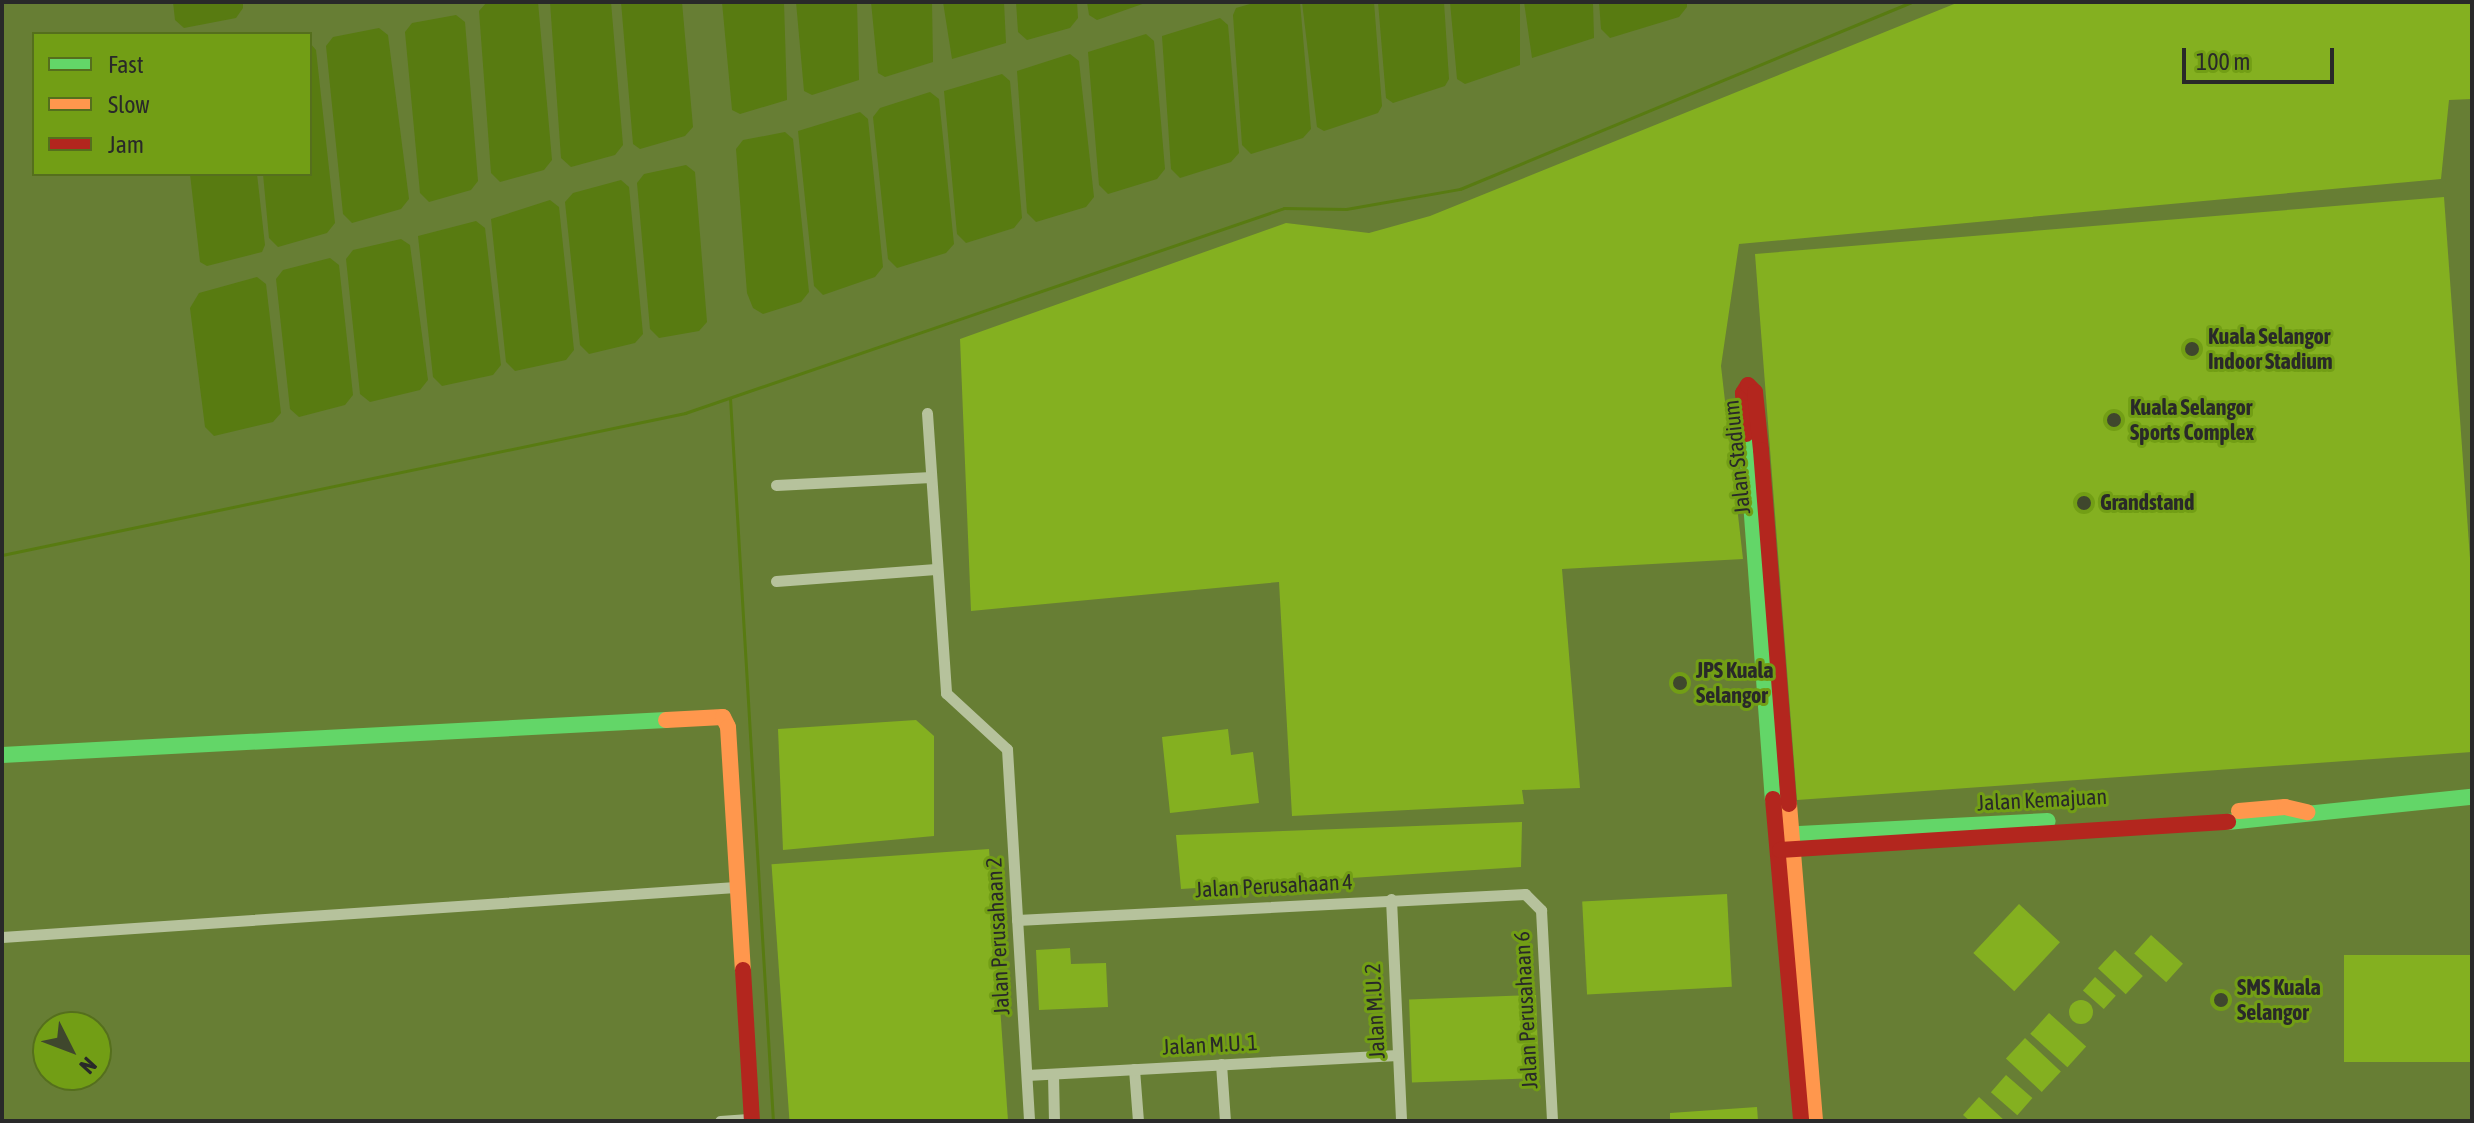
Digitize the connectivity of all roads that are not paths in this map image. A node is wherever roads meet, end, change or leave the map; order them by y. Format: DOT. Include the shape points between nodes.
graph roads {
  1 [pos="927,413"];
  2 [pos="931,477"];
  3 [pos="776,485"];
  4 [pos="936,569"];
  5 [pos="776,581"];
  6 [pos="2,755"];
  7 [pos="2472,797"];
  8 [pos="1784,842"];
  9 [pos="735,887"];
  10 [pos="1391,899"];
  11 [pos="1532,899"];
  12 [pos="1017,920"];
  13 [pos="2,937"];
  14 [pos="1397,1055"];
  15 [pos="1221,1064"];
  16 [pos="1134,1069"];
  17 [pos="1053,1074"];
  18 [pos="1027,1075"];
  19 [pos="752,1120"];
  20 [pos="720,1121"];
  21 [pos="1029,1121"];
  22 [pos="1054,1121"];
  23 [pos="1138,1121"];
  24 [pos="1225,1121"];
  25 [pos="1401,1121"];
  26 [pos="1552,1121"];
  27 [pos="1801,1121"];
  28 [pos="1815,1121"];
  1 -- 2 [label="street"];
  2 -- 3 [label="street"];
  2 -- 4 [label="street"];
  4 -- 5 [label="street"];
  4 -- 12 [label="street, Jalan Perusahaan 2" via="946,693 1007,749"];
  6 -- 9 [label="street" via="719,716 728,727"];
  7 -- 8 [label="street, Jalan Kemajuan" via="2309,813 2285,807"];
  8 -- 8 [label="street, Jalan Stadium" via="1757,611 1743,393 1748,385 1755,392 1761,450"];
  8 -- 27 [label="street, Jalan Stadium"];
  8 -- 28 [label="street, Jalan Stadium"];
  9 -- 13 [label="street"];
  9 -- 19 [label="street"];
  10 -- 11 [label="street, Jalan Perusahaan 4" via="1516,892"];
  10 -- 12 [label="street, Jalan Perusahaan 4"];
  10 -- 14 [label="street, Jalan M.U. 2"];
  11 -- 26 [label="street, Jalan Perusahaan 6" via="1541,910"];
  12 -- 18 [label="street, Jalan Perusahaan 2"];
  14 -- 15 [label="street, Jalan M.U. 1"];
  14 -- 25 [label="street, Jalan M.U. 2"];
  15 -- 16 [label="street, Jalan M.U. 1"];
  15 -- 24 [label="street"];
  16 -- 17 [label="street, Jalan M.U. 1"];
  16 -- 23 [label="street"];
  17 -- 18 [label="street, Jalan M.U. 1"];
  17 -- 22 [label="street"];
  18 -- 21 [label="street, Jalan Perusahaan 2"];
  19 -- 20 [label="street"];
}
